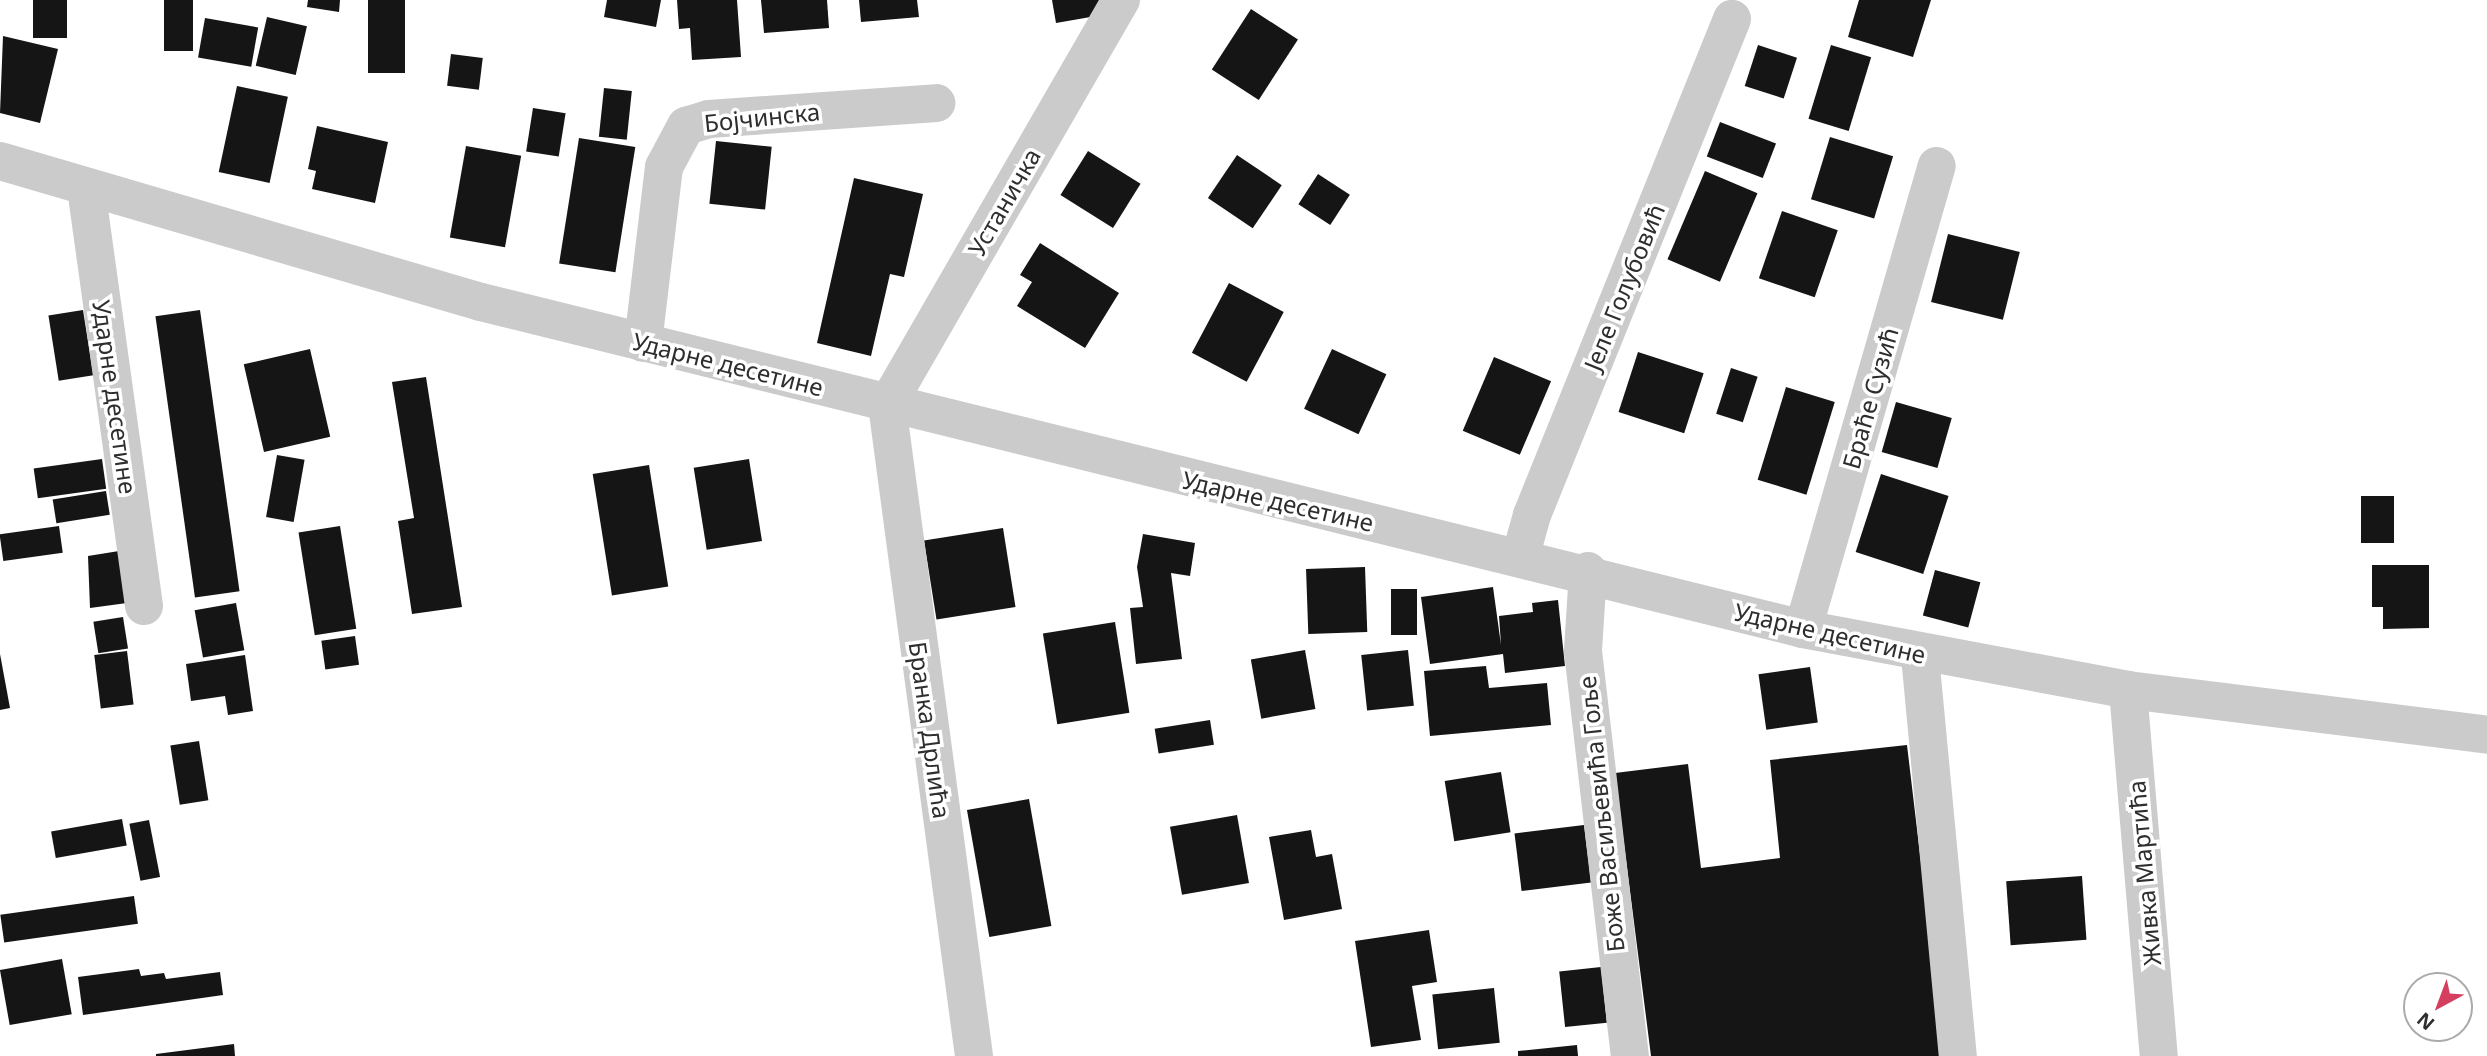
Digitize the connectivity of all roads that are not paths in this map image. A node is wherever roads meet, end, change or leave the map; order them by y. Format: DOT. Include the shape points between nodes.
graph roads {
  1 [pos="1121,0"];
  2 [pos="1732,19"];
  3 [pos="936,103"];
  4 [pos="0,161"];
  5 [pos="1937,166"];
  6 [pos="86,188"];
  7 [pos="643,343"];
  8 [pos="887,405"];
  9 [pos="1520,558"];
  10 [pos="1588,571"];
  11 [pos="144,606"];
  12 [pos="1803,629"];
  13 [pos="1920,656"];
  14 [pos="2128,690"];
  15 [pos="2487,735"];
  16 [pos="974,1056"];
  17 [pos="1630,1056"];
  18 [pos="1958,1056"];
  19 [pos="2159,1056"];
  1 -- 8 [label="street, Устаничка"];
  2 -- 9 [label="street, Јеле Голубовић" via="1532,515"];
  3 -- 7 [label="street, Бојчинска" via="709,119 686,126 664,166"];
  4 -- 6 [label="street, Ударне десетине"];
  5 -- 12 [label="street, Браће Сузић"];
  6 -- 7 [label="street, Ударне десетине"];
  6 -- 11 [label="street, Ударне десетине"];
  7 -- 8 [label="street, Ударне десетине"];
  8 -- 9 [label="street, Ударне десетине"];
  8 -- 16 [label="street, Бранка Дрлића"];
  9 -- 10 [label="street, Ударне десетине"];
  10 -- 12 [label="street, Ударне десетине"];
  10 -- 17 [label="street, Боже Васиљевића Гоље" via="1583,651"];
  12 -- 13 [label="street, Ударне десетине"];
  13 -- 14 [label="street, Ударне десетине"];
  13 -- 18 [label="street"];
  14 -- 15 [label="street, Ударне десетине"];
  14 -- 19 [label="street, Живка Мартића"];
}
